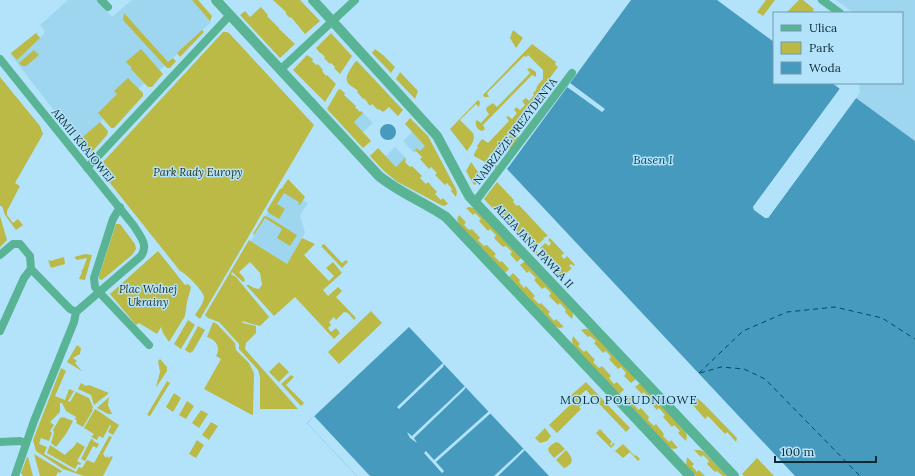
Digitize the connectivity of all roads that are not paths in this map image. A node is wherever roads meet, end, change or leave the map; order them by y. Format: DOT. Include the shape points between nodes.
graph roads {
  1 [pos="101,0"];
  2 [pos="216,0"];
  3 [pos="313,0"];
  4 [pos="355,0"];
  5 [pos="822,0"];
  6 [pos="108,8"];
  7 [pos="839,12"];
  8 [pos="230,15"];
  9 [pos="332,22"];
  10 [pos="0,59"];
  11 [pos="280,70"];
  12 [pos="572,73"];
  13 [pos="87,168"];
  14 [pos="475,202"];
  15 [pos="120,207"];
  16 [pos="0,255"];
  17 [pos="31,269"];
  18 [pos="99,292"];
  19 [pos="76,312"];
  20 [pos="0,331"];
  21 [pos="149,345"];
  22 [pos="0,442"];
  23 [pos="26,443"];
  24 [pos="15,476"];
  25 [pos="690,476"];
  26 [pos="734,476"];
  1 -- 6 [label="street"];
  2 -- 8 [label="street"];
  3 -- 9 [label="street, ALEJA JANA PAWŁA II"];
  4 -- 9 [label="street"];
  5 -- 7 [label="street"];
  8 -- 11 [label="street"];
  8 -- 13 [label="street"];
  9 -- 11 [label="street"];
  9 -- 14 [label="street, ALEJA JANA PAWŁA II" via="437,136 469,196"];
  10 -- 13 [label="street, ARMII KRAJOWEJ"];
  11 -- 25 [label="street" via="379,176 446,217"];
  12 -- 14 [label="street, NABRZEŻE PREZYDENTA"];
  13 -- 15 [label="street, ARMII KRAJOWEJ"];
  14 -- 26 [label="street, ALEJA JANA PAWŁA II"];
  15 -- 18 [label="street" via="113,219 94,278 95,287"];
  15 -- 18 [label="street, ARMII KRAJOWEJ" via="134,226 144,247 141,256"];
  16 -- 17 [label="street" via="13,244 20,244 30,256"];
  17 -- 19 [label="street"];
  17 -- 20 [label="street" via="24,278"];
  18 -- 19 [label="street"];
  18 -- 21 [label="street"];
  19 -- 23 [label="street"];
  22 -- 23 [label="street"];
  23 -- 24 [label="street"];
}
